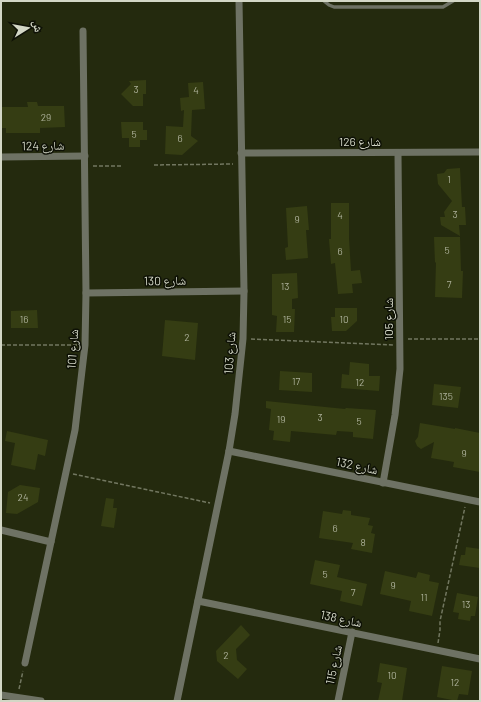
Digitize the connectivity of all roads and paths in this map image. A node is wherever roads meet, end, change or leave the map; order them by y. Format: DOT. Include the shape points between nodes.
graph roads {
  1 [pos="239,1"];
  2 [pos="324,1"];
  3 [pos="453,1"];
  4 [pos="84,31"];
  5 [pos="480,152"];
  6 [pos="241,153"];
  7 [pos="398,153"];
  8 [pos="85,156"];
  9 [pos="1,157"];
  10 [pos="241,164"];
  11 [pos="123,166"];
  12 [pos="154,166"];
  13 [pos="85,167"];
  14 [pos="244,291"];
  15 [pos="86,293"];
  16 [pos="480,338"];
  17 [pos="243,339"];
  18 [pos="400,342"];
  19 [pos="1,345"];
  20 [pos="85,345"];
  21 [pos="229,451"];
  22 [pos="66,473"];
  23 [pos="382,483"];
  24 [pos="466,499"];
  25 [pos="480,502"];
  26 [pos="218,505"];
  27 [pos="1,530"];
  28 [pos="51,542"];
  29 [pos="198,601"];
  30 [pos="352,632"];
  31 [pos="436,650"];
  32 [pos="480,659"];
  33 [pos="25,663"];
  34 [pos="1,695"];
  35 [pos="17,697"];
  36 [pos="42,701"];
  37 [pos="177,701"];
  38 [pos="338,701"];
  1 -- 6 [label="street, شارع 103"];
  2 -- 3 [label="lane" via="334,7 443,7"];
  4 -- 8 [label="street, شارع 101"];
  5 -- 7 [label="street, شارع 126"];
  6 -- 7 [label="street, شارع 126"];
  6 -- 10 [label="street, شارع 103"];
  7 -- 18 [label="street, شارع 105"];
  8 -- 9 [label="street, شارع 124"];
  8 -- 13 [label="street, شارع 101"];
  10 -- 12 [label="path"];
  10 -- 14 [label="street, شارع 103"];
  11 -- 13 [label="path"];
  13 -- 15 [label="street, شارع 101"];
  14 -- 15 [label="street, شارع 130"];
  14 -- 17 [label="street, شارع 103"];
  15 -- 20 [label="street, شارع 101"];
  16 -- 18 [label="path"];
  17 -- 18 [label="path"];
  17 -- 21 [label="street, شارع 103"];
  18 -- 23 [label="street, شارع 105" via="398,392"];
  19 -- 20 [label="path"];
  20 -- 22 [label="street, شارع 101" via="76,423"];
  21 -- 23 [label="street, شارع 132"];
  21 -- 26 [label="street, شارع 103"];
  22 -- 26 [label="path"];
  22 -- 28 [label="street, شارع 101"];
  23 -- 24 [label="street, شارع 132"];
  24 -- 25 [label="street, شارع 132"];
  24 -- 31 [label="path"];
  26 -- 29 [label="street, شارع 103"];
  27 -- 28 [label="street"];
  28 -- 33 [label="street, شارع 101"];
  29 -- 30 [label="street, شارع 138"];
  29 -- 37 [label="street, شارع 103"];
  30 -- 31 [label="street, شارع 138"];
  30 -- 38 [label="street, شارع 115"];
  31 -- 32 [label="street, شارع 138"];
  33 -- 35 [label="path"];
  34 -- 35 [label="street"];
  35 -- 36 [label="street"];
}
